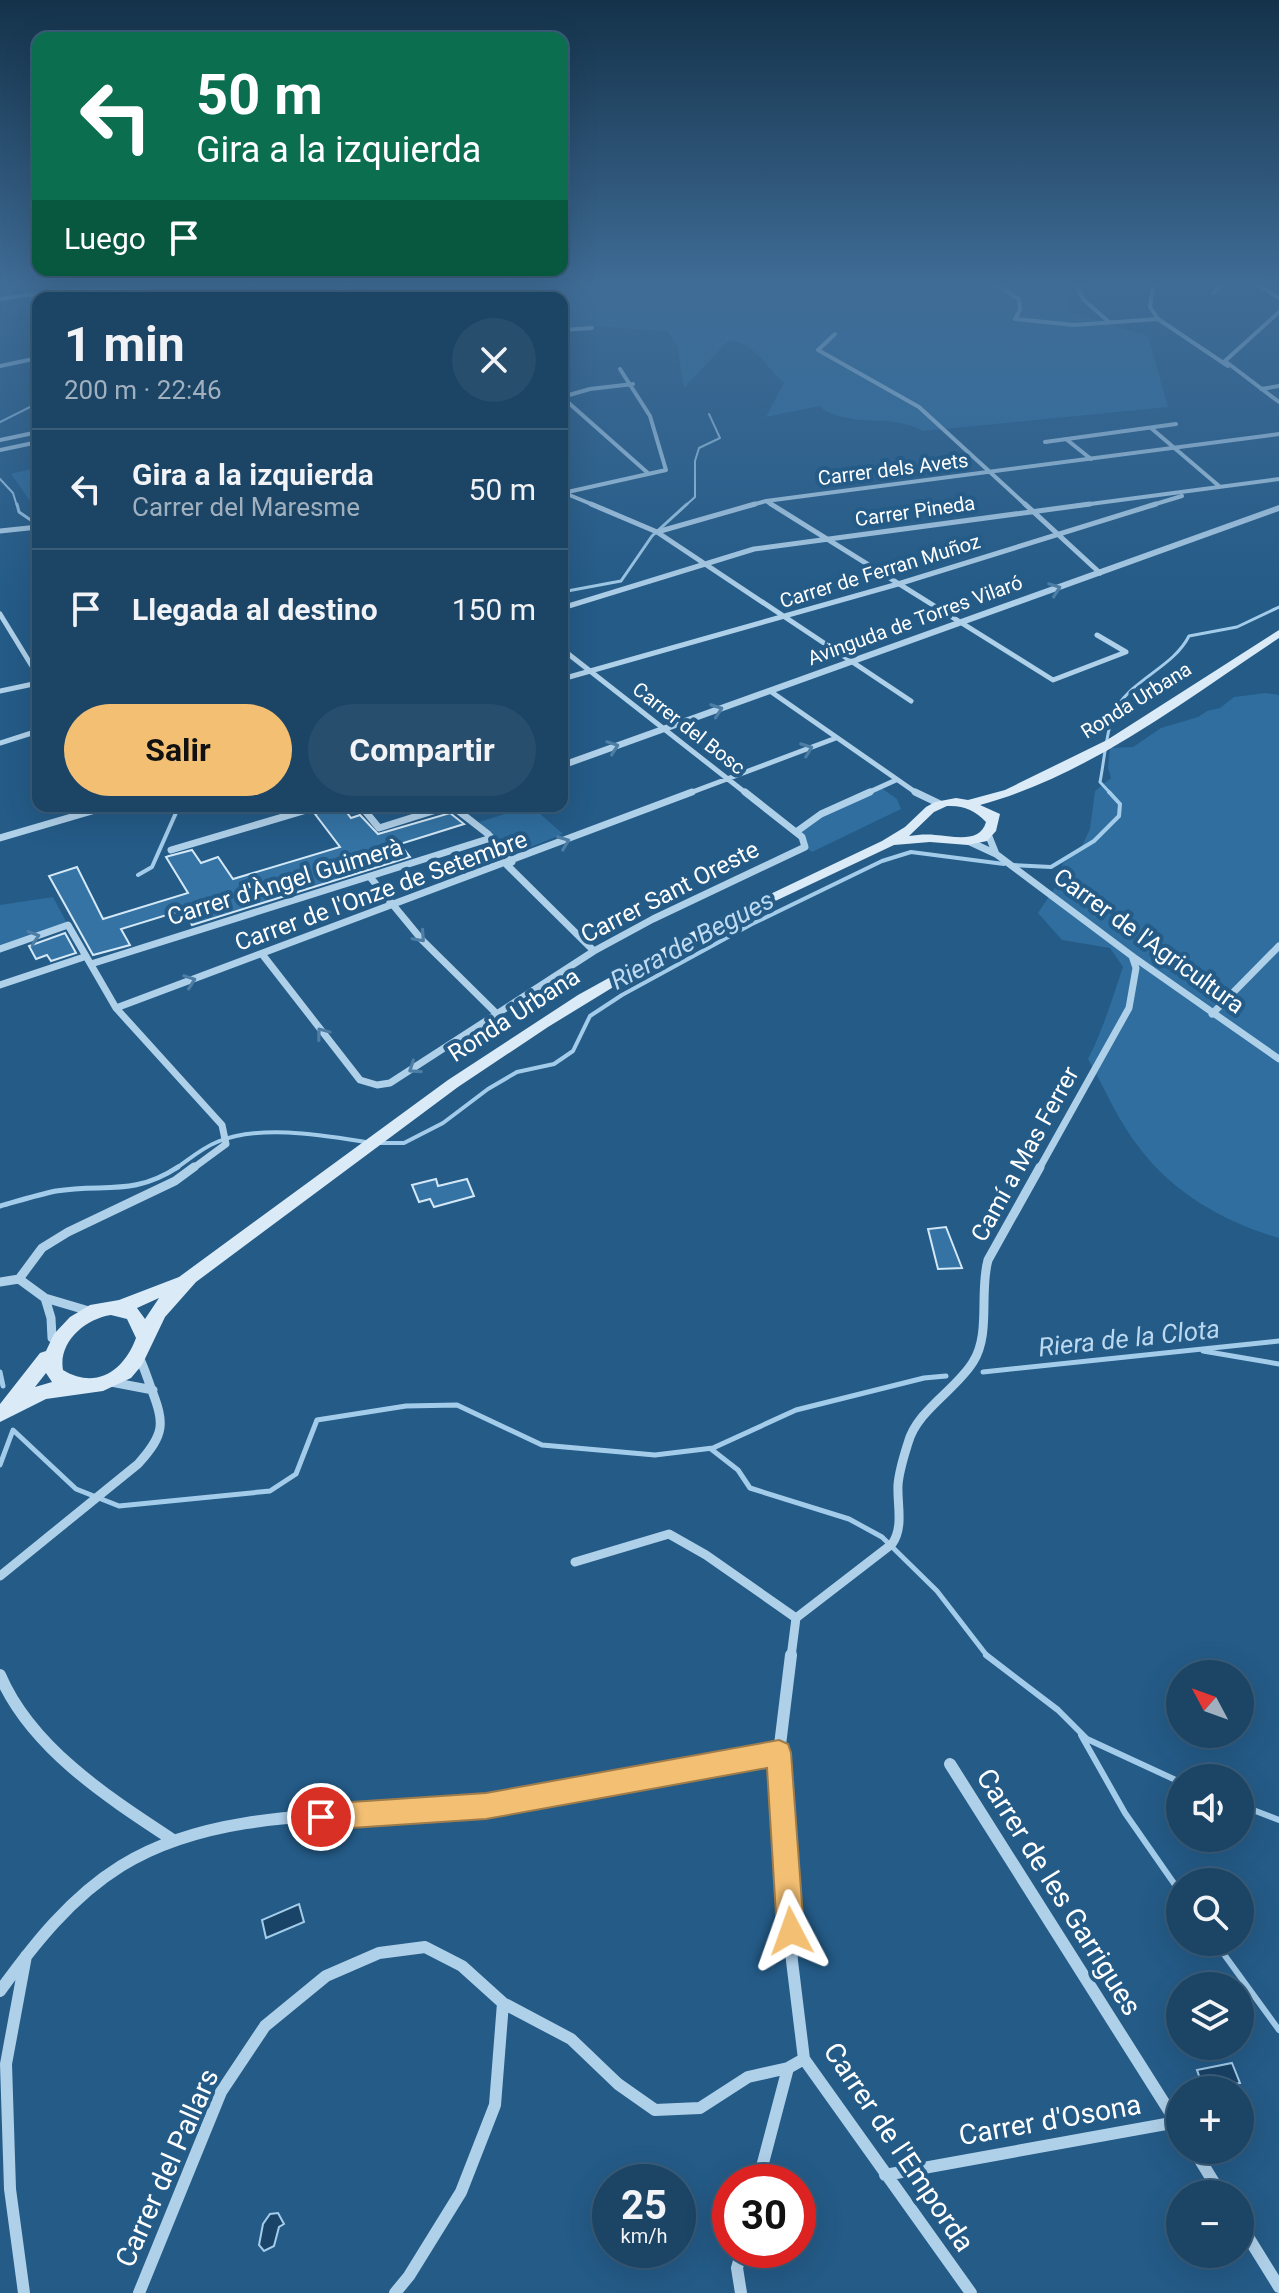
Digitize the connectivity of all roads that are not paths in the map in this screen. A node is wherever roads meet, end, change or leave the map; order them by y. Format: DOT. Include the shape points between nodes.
graph roads {
  1 [pos="637,391"];
  2 [pos="891,391"];
  3 [pos="568,402"];
  4 [pos="1176,424"];
  5 [pos="1151,428"];
  6 [pos="32,433"];
  7 [pos="1279,434"];
  8 [pos="1066,439"];
  9 [pos="0,440"];
  10 [pos="1045,442"];
  11 [pos="32,443"];
  12 [pos="1177,448"];
  13 [pos="0,450"];
  14 [pos="1091,459"];
  15 [pos="990,472"];
  16 [pos="649,474"];
  17 [pos="1279,479"];
  18 [pos="1219,486"];
  19 [pos="1205,488"];
  20 [pos="568,492"];
  21 [pos="568,496"];
  22 [pos="766,501"];
  23 [pos="1279,508"];
  24 [pos="1033,511"];
  25 [pos="32,527"];
  26 [pos="0,531"];
  27 [pos="657,533"];
  28 [pos="1057,534"];
  29 [pos="828,540"];
  30 [pos="705,565"];
  31 [pos="1100,573"];
  32 [pos="898,584"];
  33 [pos="568,606"];
  34 [pos="0,614"];
  35 [pos="783,617"];
  36 [pos="962,623"];
  37 [pos="1279,633"];
  38 [pos="1097,635"];
  39 [pos="568,654"];
  40 [pos="853,662"];
  41 [pos="32,666"];
  42 [pos="590,671"];
  43 [pos="568,677"];
  44 [pos="32,684"];
  45 [pos="0,691"];
  46 [pos="770,691"];
  47 [pos="911,701"];
  48 [pos="664,728"];
  49 [pos="32,733"];
  50 [pos="836,738"];
  51 [pos="0,743"];
  52 [pos="568,764"];
  53 [pos="729,779"];
  54 [pos="896,780"];
  55 [pos="916,793"];
  56 [pos="1009,793"];
  57 [pos="940,804"];
  58 [pos="968,804"];
  59 [pos="89,812"];
  60 [pos="300,812"];
  61 [pos="366,812"];
  62 [pos="431,812"];
  63 [pos="458,812"];
  64 [pos="925,815"];
  65 [pos="990,827"];
  66 [pos="796,832"];
  67 [pos="0,838"];
  68 [pos="491,838"];
  69 [pos="946,839"];
  70 [pos="893,841"];
  71 [pos="968,841"];
  72 [pos="171,850"];
  73 [pos="996,854"];
  74 [pos="509,863"];
  75 [pos="370,877"];
  76 [pos="394,906"];
  77 [pos="1279,946"];
  78 [pos="0,949"];
  79 [pos="594,951"];
  80 [pos="262,954"];
  81 [pos="1132,956"];
  82 [pos="84,957"];
  83 [pos="91,964"];
  84 [pos="0,985"];
  85 [pos="116,1008"];
  86 [pos="496,1013"];
  87 [pos="1212,1014"];
  88 [pos="1279,1059"];
  89 [pos="190,1277"];
  90 [pos="19,1279"];
  91 [pos="0,1282"];
  92 [pos="45,1298"];
  93 [pos="116,1309"];
  94 [pos="89,1311"];
  95 [pos="144,1337"];
  96 [pos="52,1338"];
  97 [pos="139,1357"];
  98 [pos="46,1358"];
  99 [pos="109,1381"];
  100 [pos="75,1386"];
  101 [pos="153,1390"];
  102 [pos="6,1410"];
  103 [pos="575,1562"];
  104 [pos="0,1576"];
  105 [pos="796,1618"];
  106 [pos="0,1675"];
  107 [pos="779,1753"];
  108 [pos="950,1764"];
  109 [pos="173,1840"];
  110 [pos="26,1955"];
  111 [pos="0,1991"];
  112 [pos="503,2003"];
  113 [pos="804,2059"];
  114 [pos="788,2068"];
  115 [pos="1166,2106"];
  116 [pos="1166,2127"];
  117 [pos="763,2164"];
  118 [pos="885,2175"];
  119 [pos="1254,2247"];
  120 [pos="737,2268"];
  121 [pos="1279,2287"];
  122 [pos="24,2293"];
  123 [pos="139,2293"];
  124 [pos="395,2293"];
  125 [pos="741,2293"];
  126 [pos="971,2293"];
  1 -- 16 [label="street" via="660,434 666,470"];
  2 -- 15 [label="street" via="919,407"];
  3 -- 16 [label="street"];
  4 -- 5 [label="street"];
  5 -- 8 [label="street"];
  5 -- 12 [label="street"];
  6 -- 9 [label="street"];
  7 -- 12 [label="street, Carrer dels Avets"];
  8 -- 10 [label="street"];
  8 -- 14 [label="street"];
  11 -- 13 [label="street"];
  12 -- 14 [label="street, Carrer dels Avets"];
  12 -- 18 [label="street"];
  14 -- 15 [label="street, Carrer dels Avets"];
  15 -- 22 [label="street, Carrer dels Avets"];
  15 -- 24 [label="street"];
  16 -- 20 [label="street"];
  17 -- 18 [label="street, Carrer Pineda"];
  18 -- 19 [label="street, Carrer Pineda"];
  19 -- 24 [label="street, Carrer Pineda"];
  19 -- 28 [label="street, Carrer de Ferran Muñoz"];
  21 -- 27 [label="street"];
  22 -- 27 [label="street, Carrer dels Avets"];
  22 -- 29 [label="street"];
  23 -- 31 [label="street, Avinguda de Torres Vilaró"];
  24 -- 28 [label="street"];
  24 -- 29 [label="street, Carrer Pineda"];
  25 -- 26 [label="street"];
  27 -- 30 [label="street"];
  28 -- 31 [label="street"];
  28 -- 32 [label="street, Carrer de Ferran Muñoz"];
  29 -- 30 [label="street, Carrer Pineda" via="754,549"];
  29 -- 32 [label="street"];
  30 -- 33 [label="street, Carrer Pineda"];
  30 -- 35 [label="street"];
  36 -- 31 [label="street, Avinguda de Torres Vilaró, one-way"];
  32 -- 35 [label="street, Carrer de Ferran Muñoz"];
  32 -- 36 [label="street"];
  34 -- 41 [label="street"];
  35 -- 40 [label="street"];
  35 -- 42 [label="street, Carrer de Ferran Muñoz"];
  36 -- 38 [label="street" via="1053,680 1126,652"];
  36 -- 40 [label="street, Avinguda de Torres Vilaró"];
  37 -- 56 [label="main road, Ronda Urbana" via="1137,727"];
  39 -- 42 [label="street, Carrer del Bosc"];
  40 -- 46 [label="street, Avinguda de Torres Vilaró"];
  40 -- 47 [label="street"];
  42 -- 43 [label="street, Carrer de Ferran Muñoz"];
  42 -- 48 [label="street, Carrer del Bosc"];
  44 -- 45 [label="street"];
  48 -- 46 [label="street, Avinguda de Torres Vilaró, one-way"];
  46 -- 50 [label="street"];
  52 -- 48 [label="street, Avinguda de Torres Vilaró, one-way"];
  48 -- 53 [label="street, Carrer del Bosc"];
  49 -- 51 [label="street"];
  53 -- 50 [label="street, Carrer de l'Onze de Setembre, one-way"];
  50 -- 54 [label="street"];
  53 -- 66 [label="street, Carrer del Bosc"];
  74 -- 53 [label="street, Carrer de l'Onze de Setembre, one-way"];
  54 -- 55 [label="street"];
  54 -- 66 [label="street" via="821,814"];
  55 -- 57 [label="street"];
  55 -- 64 [label="street"];
  56 -- 58 [label="main road, Ronda Urbana"];
  56 -- 65 [label="main road"];
  57 -- 58 [label="main road, Ronda Urbana"];
  57 -- 64 [label="main road, Ronda Urbana"];
  58 -- 65 [label="main road" via="984,811"];
  59 -- 67 [label="street"];
  60 -- 72 [label="street"];
  61 -- 62 [label="street" via="379,828"];
  63 -- 68 [label="street"];
  64 -- 69 [label="main road" via="931,832"];
  64 -- 70 [label="main road, Ronda Urbana"];
  65 -- 71 [label="main road, Ronda Urbana"];
  65 -- 73 [label="street"];
  66 -- 79 [label="street, Carrer Sant Oreste" via="805,847 795,854"];
  68 -- 74 [label="street"];
  68 -- 75 [label="street, Carrer d'Àngel Guimerà"];
  69 -- 70 [label="main road, Ronda Urbana"];
  69 -- 71 [label="main road, Ronda Urbana"];
  70 -- 89 [label="main road, Ronda Urbana" via="766,899 633,968 544,1022"];
  71 -- 73 [label="street, Carrer de l'Agricultura"];
  73 -- 81 [label="street, Carrer de l'Agricultura"];
  74 -- 76 [label="street, Carrer de l'Onze de Setembre"];
  74 -- 79 [label="street"];
  75 -- 76 [label="street"];
  75 -- 83 [label="street, Carrer d'Àngel Guimerà"];
  76 -- 80 [label="street, Carrer de l'Onze de Setembre"];
  76 -- 86 [label="street, one-way"];
  77 -- 87 [label="street"];
  78 -- 82 [label="street, one-way" via="68,925"];
  79 -- 86 [label="street, Carrer Sant Oreste"];
  85 -- 80 [label="street, Carrer de l'Onze de Setembre, one-way"];
  86 -- 80 [label="street, Carrer Sant Oreste, one-way" via="390,1083 366,1084"];
  81 -- 87 [label="street, Carrer de l'Agricultura"];
  81 -- 105 [label="street, Camí a Mas Ferrer" via="1136,968 1129,1008 988,1260 980,1344 972,1365 909,1438 898,1482 899,1534"];
  82 -- 83 [label="street"];
  82 -- 84 [label="street"];
  83 -- 85 [label="street"];
  85 -- 90 [label="street" via="222,1125 226,1144 175,1181 42,1248"];
  87 -- 88 [label="street, Carrer de l'Agricultura"];
  89 -- 93 [label="main road, Ronda Urbana"];
  89 -- 95 [label="main road, Ronda Urbana"];
  90 -- 91 [label="street"];
  90 -- 92 [label="street"];
  92 -- 94 [label="street"];
  92 -- 96 [label="street"];
  93 -- 94 [label="main road, Ronda Urbana"];
  93 -- 95 [label="main road" via="136,1319"];
  94 -- 96 [label="main road" via="67,1322"];
  95 -- 97 [label="main road, Ronda Urbana"];
  96 -- 98 [label="main road"];
  97 -- 99 [label="main road"];
  97 -- 101 [label="street"];
  98 -- 100 [label="main road" via="54,1377"];
  98 -- 102 [label="main road"];
  99 -- 100 [label="main road"];
  99 -- 101 [label="street"];
  100 -- 102 [label="main road"];
  101 -- 104 [label="street" via="163,1422 152,1449"];
  103 -- 105 [label="street" via="669,1534"];
  105 -- 107 [label="street, Carrer de l'Emporda"];
  106 -- 109 [label="street" via="18,1711 100,1791"];
  107 -- 109 [label="street" via="486,1806 260,1824"];
  107 -- 113 [label="street, Carrer de l'Emporda"];
  108 -- 115 [label="street, Carrer de les Garrigues"];
  109 -- 110 [label="street" via="92,1887"];
  110 -- 111 [label="street"];
  110 -- 122 [label="street" via="6,2064 10,2189"];
  112 -- 114 [label="street, Carrer del Pallars" via="571,2039 618,2084 655,2110 700,2108 748,2077"];
  112 -- 123 [label="street, Carrer del Pallars" via="462,1966 425,1947 379,1953 326,1976 265,2026 221,2092"];
  112 -- 124 [label="street" via="495,2105 461,2192"];
  113 -- 114 [label="street, Carrer del Pallars"];
  113 -- 118 [label="street, Carrer de l'Emporda"];
  114 -- 117 [label="street"];
  116 -- 118 [label="street, Carrer d'Osona"];
  118 -- 126 [label="street, Carrer de l'Emporda"];
  119 -- 121 [label="street"];
  120 -- 125 [label="street"];
}
